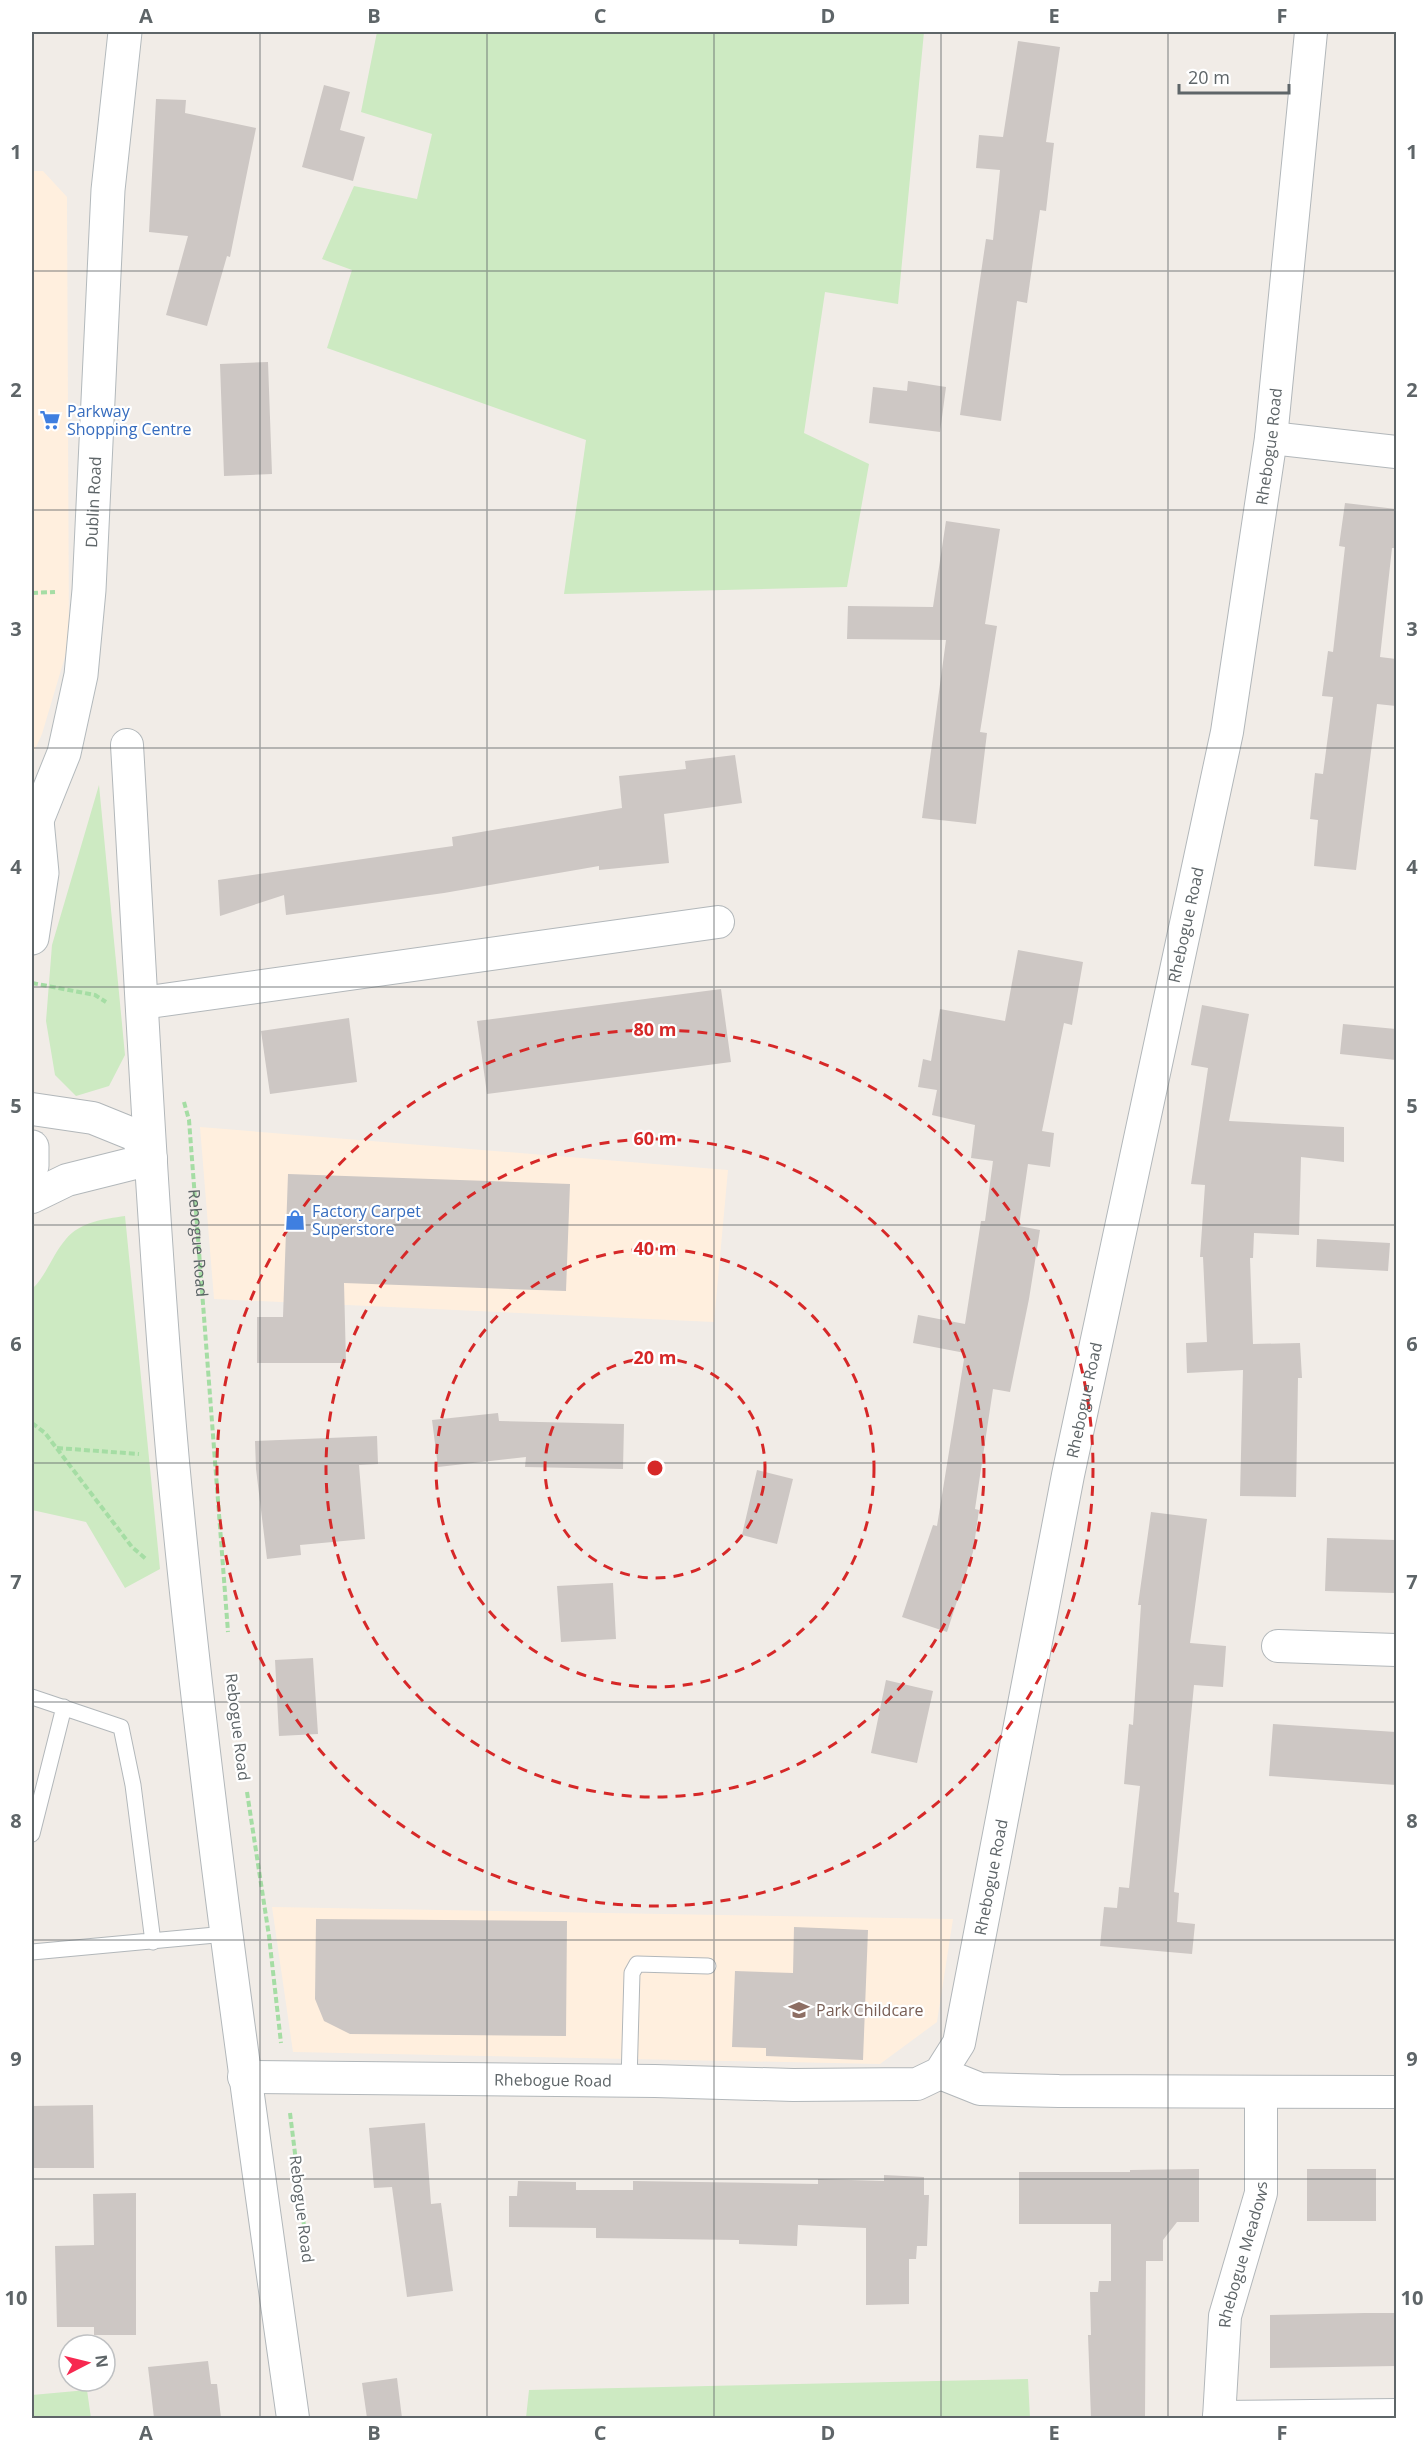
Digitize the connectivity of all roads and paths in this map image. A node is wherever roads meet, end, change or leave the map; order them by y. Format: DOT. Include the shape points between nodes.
graph roads {
  1 [pos="125,32"];
  2 [pos="1311,32"];
  3 [pos="1272,438"];
  4 [pos="1396,452"];
  5 [pos="127,745"];
  6 [pos="34,824"];
  7 [pos="718,922"];
  8 [pos="32,938"];
  9 [pos="32,983"];
  10 [pos="128,1005"];
  11 [pos="184,1100"];
  12 [pos="32,1109"];
  13 [pos="32,1147"];
  14 [pos="151,1159"];
  15 [pos="32,1166"];
  16 [pos="32,1197"];
  17 [pos="32,1423"];
  18 [pos="56,1448"];
  19 [pos="173,1456"];
  20 [pos="186,1594"];
  21 [pos="229,1641"];
  22 [pos="1278,1646"];
  23 [pos="1396,1650"];
  24 [pos="32,1696"];
  25 [pos="64,1707"];
  26 [pos="39,1773"];
  27 [pos="245,1783"];
  28 [pos="34,1815"];
  29 [pos="32,1834"];
  30 [pos="226,1934"];
  31 [pos="153,1942"];
  32 [pos="32,1952"];
  33 [pos="708,1966"];
  34 [pos="940,2073"];
  35 [pos="244,2077"];
  36 [pos="285,2078"];
  37 [pos="629,2081"];
  38 [pos="1262,2092"];
  39 [pos="1396,2092"];
  40 [pos="307,2246"];
  41 [pos="1396,2415"];
  42 [pos="293,2418"];
  43 [pos="1219,2418"];
  1 -- 6 [label="main road, Dublin Road" via="108,190 89,590 81,675 64,753"];
  2 -- 3 [label="street, Rhebogue Road"];
  3 -- 4 [label="street"];
  3 -- 34 [label="street, Rhebogue Road" via="1227,732 1068,1474 959,2043"];
  5 -- 10 [label="street"];
  6 -- 8 [label="main road" via="42,873"];
  7 -- 10 [label="street"];
  9 -- 10 [label="path"];
  10 -- 14 [label="street"];
  11 -- 21 [label="path, Rebogue Road" via="189,1120"];
  12 -- 14 [label="street" via="93,1118 135,1135"];
  13 -- 15 [label="main road"];
  14 -- 16 [label="street" via="67,1180"];
  14 -- 19 [label="street"];
  17 -- 18 [label="path"];
  18 -- 19 [label="path"];
  18 -- 20 [label="path" via="132,1547"];
  19 -- 20 [label="street"];
  20 -- 30 [label="street"];
  22 -- 23 [label="street"];
  24 -- 25 [label="lane"];
  25 -- 26 [label="lane"];
  25 -- 31 [label="lane" via="122,1727 134,1785"];
  26 -- 28 [label="lane"];
  27 -- 36 [label="path, Rebogue Road" via="269,1936"];
  28 -- 29 [label="lane"];
  30 -- 31 [label="lane"];
  30 -- 35 [label="street"];
  31 -- 32 [label="lane"];
  33 -- 37 [label="lane" via="637,1964 632,1973"];
  34 -- 37 [label="street, Rhebogue Road" via="917,2084"];
  34 -- 38 [label="street" via="980,2089"];
  35 -- 36 [label="street, Rhebogue Road"];
  35 -- 42 [label="street"];
  36 -- 37 [label="street, Rhebogue Road"];
  36 -- 40 [label="path, Rebogue Road"];
  38 -- 39 [label="street"];
  38 -- 43 [label="street, Rhebogue Meadows" via="1261,2193 1225,2316"];
  41 -- 43 [label="street, Rhebogue Meadows"];
}
